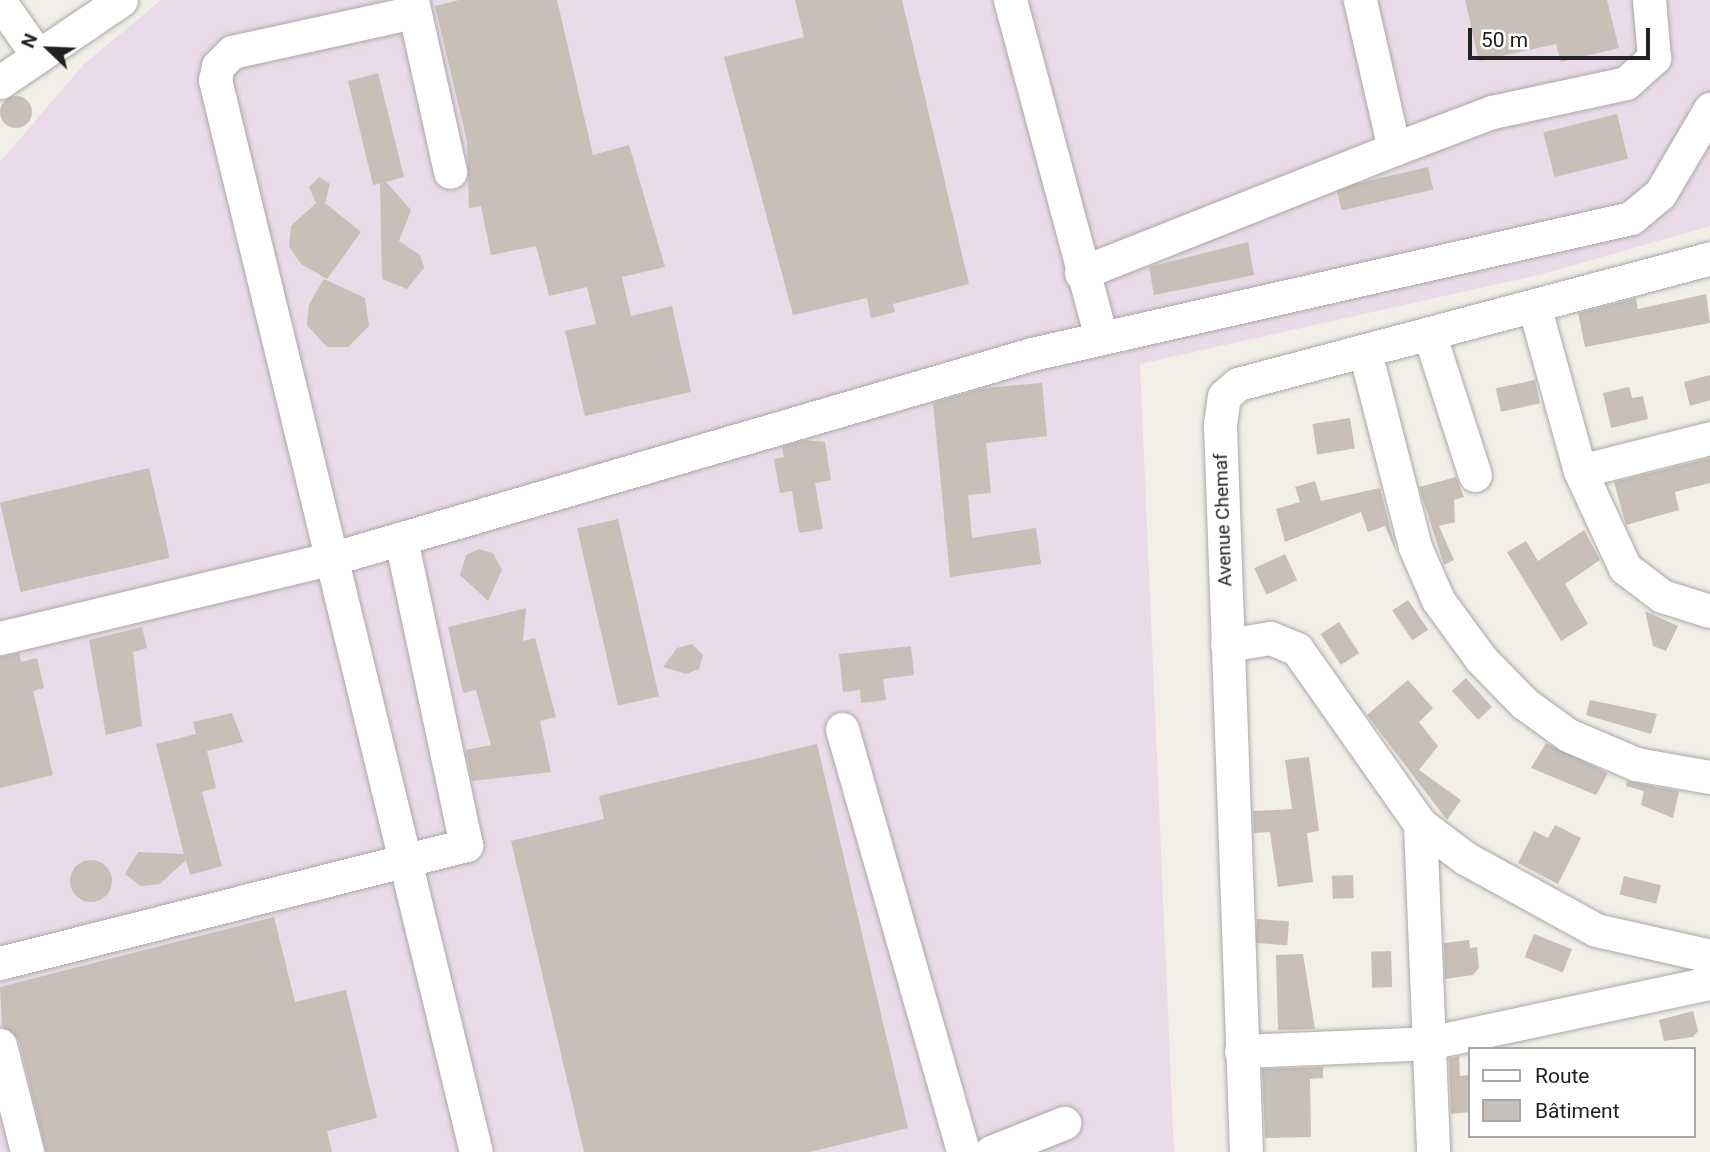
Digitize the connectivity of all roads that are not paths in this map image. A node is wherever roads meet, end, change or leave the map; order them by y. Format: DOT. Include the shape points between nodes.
graph roads {
  1 [pos="121,0"];
  2 [pos="1010,0"];
  3 [pos="1360,0"];
  4 [pos="1649,0"];
  5 [pos="0,2"];
  6 [pos="413,6"];
  7 [pos="37,56"];
  8 [pos="0,82"];
  9 [pos="1710,109"];
  10 [pos="1394,149"];
  11 [pos="450,172"];
  12 [pos="1710,258"];
  13 [pos="1081,273"];
  14 [pos="1535,309"];
  15 [pos="1430,336"];
  16 [pos="1101,337"];
  17 [pos="1366,352"];
  18 [pos="1710,438"];
  19 [pos="1580,471"];
  20 [pos="1475,475"];
  21 [pos="401,539"];
  22 [pos="334,558"];
  23 [pos="1710,611"];
  24 [pos="0,638"];
  25 [pos="1227,645"];
  26 [pos="842,729"];
  27 [pos="1710,776"];
  28 [pos="1420,824"];
  29 [pos="405,863"];
  30 [pos="1710,956"];
  31 [pos="0,963"];
  32 [pos="1710,983"];
  33 [pos="1429,1043"];
  34 [pos="0,1045"];
  35 [pos="1241,1051"];
  36 [pos="1064,1123"];
  37 [pos="27,1152"];
  38 [pos="476,1152"];
  39 [pos="963,1152"];
  40 [pos="991,1152"];
  41 [pos="1246,1152"];
  42 [pos="1433,1152"];
  1 -- 7 [label="street"];
  2 -- 13 [label="street"];
  3 -- 10 [label="street"];
  4 -- 10 [label="street" via="1654,58 1626,83 1493,112"];
  5 -- 7 [label="street"];
  6 -- 11 [label="street"];
  6 -- 22 [label="street" via="232,52 218,65 215,80"];
  7 -- 8 [label="street"];
  9 -- 16 [label="street" via="1660,194 1631,218"];
  10 -- 13 [label="street"];
  12 -- 14 [label="street, Avenue Chemaf"];
  13 -- 16 [label="street"];
  14 -- 15 [label="street, Avenue Chemaf"];
  14 -- 19 [label="street"];
  15 -- 17 [label="street, Avenue Chemaf"];
  15 -- 20 [label="street"];
  16 -- 21 [label="street"];
  17 -- 25 [label="street, Avenue Chemaf" via="1238,384 1224,396"];
  17 -- 27 [label="street" via="1415,547 1438,600 1480,659 1524,703 1568,735 1636,764"];
  18 -- 19 [label="street"];
  19 -- 23 [label="street" via="1625,568 1662,596"];
  21 -- 22 [label="street"];
  21 -- 29 [label="street" via="468,835 458,850"];
  22 -- 24 [label="street"];
  22 -- 29 [label="street"];
  25 -- 28 [label="street" via="1270,638 1297,649"];
  25 -- 35 [label="street, Avenue Chemaf"];
  26 -- 39 [label="street"];
  28 -- 30 [label="street" via="1500,879 1596,930"];
  28 -- 33 [label="street"];
  29 -- 31 [label="street"];
  29 -- 38 [label="street"];
  32 -- 33 [label="street"];
  33 -- 35 [label="street"];
  33 -- 42 [label="street"];
  34 -- 37 [label="street"];
  35 -- 41 [label="street, Avenue Chemaf"];
  36 -- 40 [label="street"];
}
